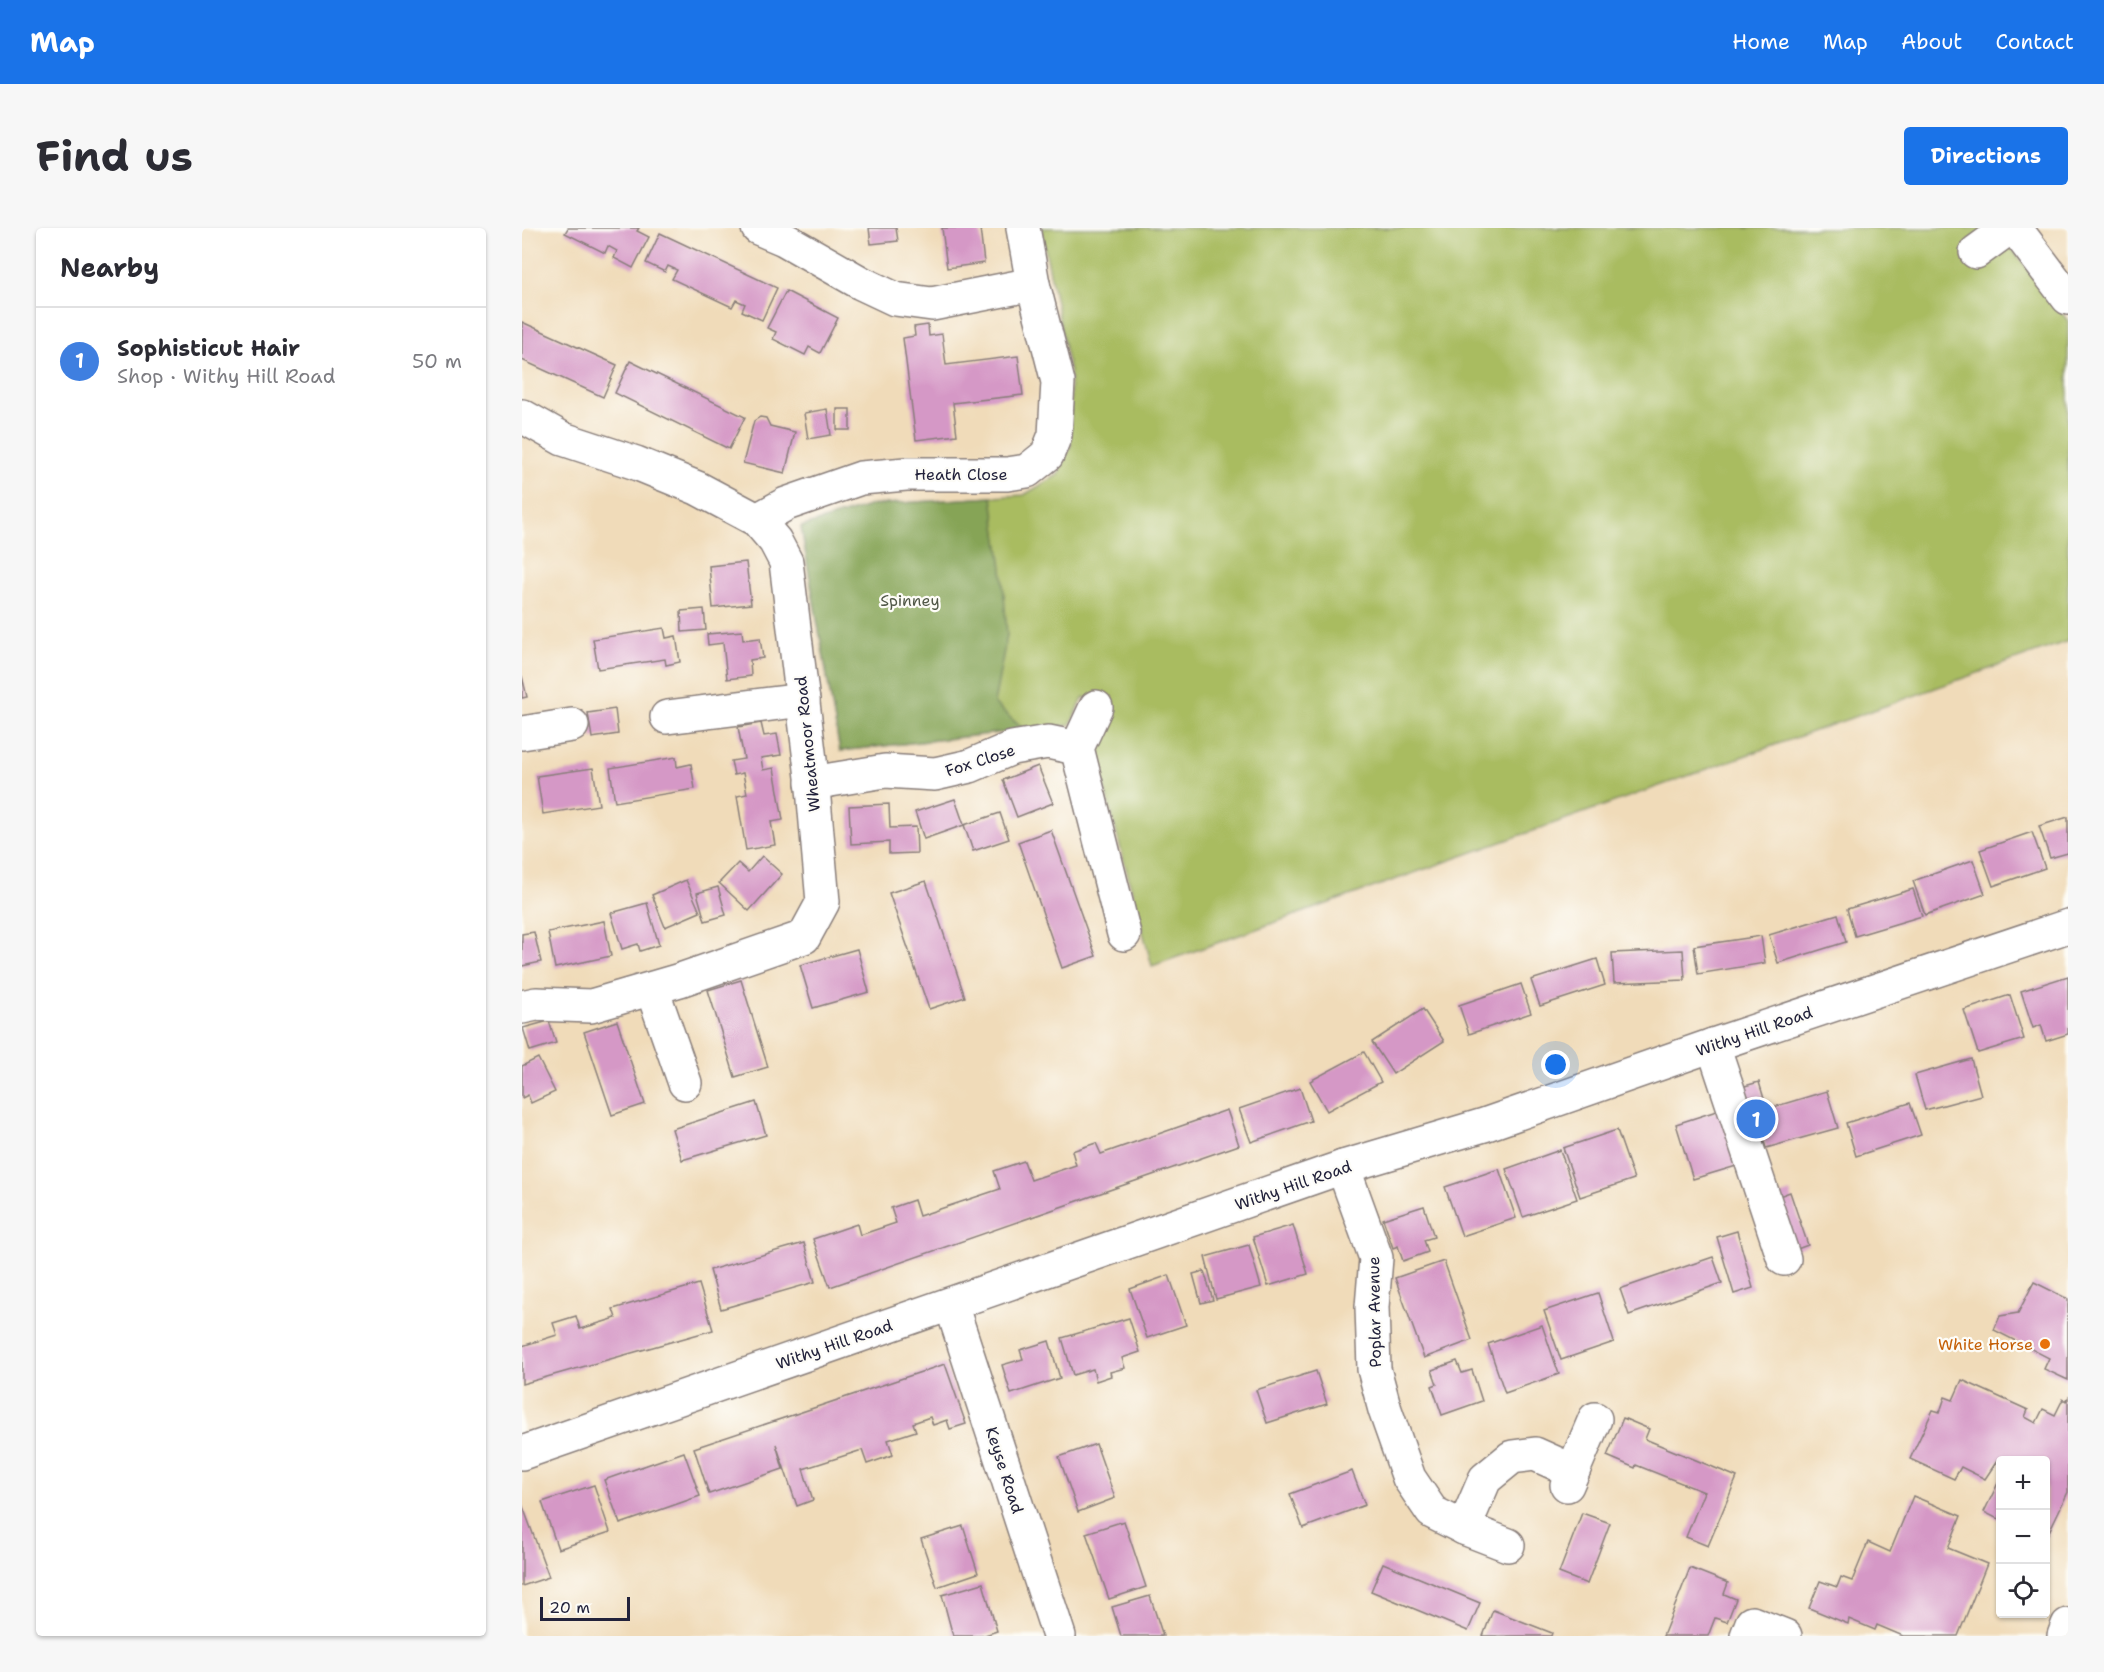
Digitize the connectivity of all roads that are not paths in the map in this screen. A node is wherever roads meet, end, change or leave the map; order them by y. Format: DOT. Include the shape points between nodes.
graph roads {
  1 [pos="758,228"];
  2 [pos="2009,228"];
  3 [pos="2015,228"];
  4 [pos="1023,230"];
  5 [pos="1976,252"];
  6 [pos="1033,284"];
  7 [pos="2068,298"];
  8 [pos="522,416"];
  9 [pos="757,520"];
  10 [pos="802,700"];
  11 [pos="1096,707"];
  12 [pos="667,717"];
  13 [pos="572,725"];
  14 [pos="522,733"];
  15 [pos="1077,748"];
  16 [pos="812,783"];
  17 [pos="2068,926"];
  18 [pos="1124,934"];
  19 [pos="652,989"];
  20 [pos="522,1007"];
  21 [pos="1713,1045"];
  22 [pos="685,1083"];
  23 [pos="1343,1167"];
  24 [pos="1784,1259"];
  25 [pos="951,1304"];
  26 [pos="1595,1419"];
  27 [pos="522,1453"];
  28 [pos="1464,1528"];
  29 [pos="1508,1545"];
  30 [pos="2068,1625"];
  31 [pos="1059,1636"];
  32 [pos="1747,1636"];
  33 [pos="1785,1636"];
  34 [pos="2064,1636"];
  1 -- 6 [label="street" via="895,300 932,304"];
  2 -- 5 [label="street"];
  3 -- 7 [label="street"];
  4 -- 6 [label="street, Heath Close"];
  6 -- 9 [label="street, Heath Close" via="1058,382 1055,435 1047,455 1036,465 1027,471 1007,474 861,478 786,504"];
  8 -- 9 [label="street, Wheatmoor Road" via="563,439 698,488"];
  9 -- 10 [label="street, Wheatmoor Road" via="786,562"];
  10 -- 12 [label="street"];
  10 -- 16 [label="street, Wheatmoor Road"];
  11 -- 15 [label="street"];
  13 -- 14 [label="street"];
  15 -- 16 [label="street, Fox Close" via="1048,742 1012,748 970,766 935,774 885,771"];
  15 -- 18 [label="street"];
  16 -- 19 [label="street, Wheatmoor Road" via="824,902 804,938"];
  17 -- 21 [label="street, Withy Hill Road"];
  19 -- 20 [label="street, Wheatmoor Road" via="591,1006"];
  19 -- 22 [label="street"];
  21 -- 23 [label="street, Withy Hill Road" via="1484,1125"];
  21 -- 24 [label="street"];
  23 -- 25 [label="street, Withy Hill Road"];
  23 -- 28 [label="street, Poplar Avenue" via="1376,1258 1372,1307 1374,1370 1385,1410 1409,1478 1426,1504 1432,1512"];
  25 -- 27 [label="street, Withy Hill Road"];
  25 -- 31 [label="street, Keyse Road"];
  26 -- 28 [label="street" via="1570,1478 1535,1454 1512,1457 1485,1479"];
  28 -- 29 [label="street, Poplar Avenue"];
  30 -- 34 [label="street"];
  32 -- 33 [label="street" via="1752,1623"];
}
